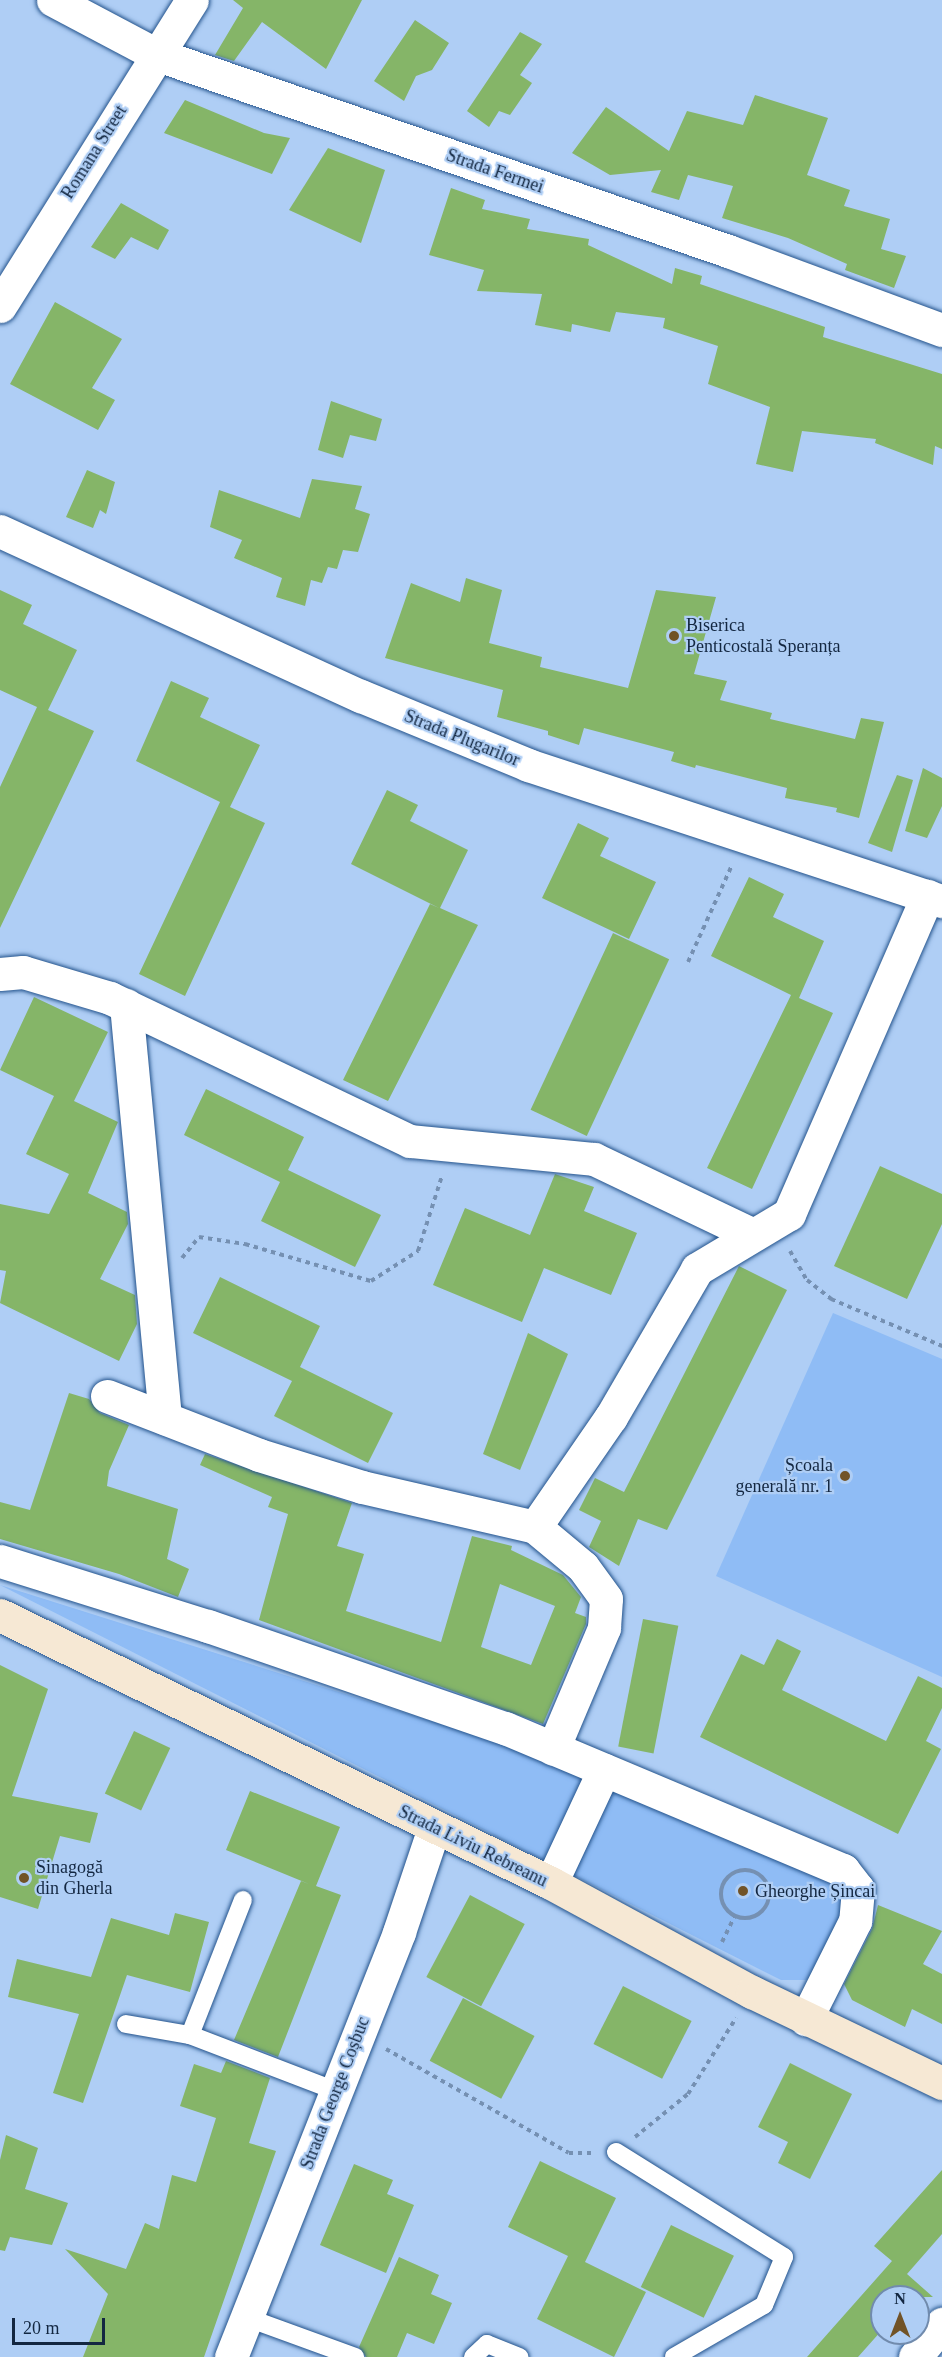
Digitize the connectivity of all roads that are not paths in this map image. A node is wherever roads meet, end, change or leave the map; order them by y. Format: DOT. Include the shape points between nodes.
graph roads {
  1 [pos="53,0"];
  2 [pos="192,0"];
  3 [pos="155,54"];
  4 [pos="0,306"];
  5 [pos="942,330"];
  6 [pos="0,531"];
  7 [pos="934,898"];
  8 [pos="0,974"];
  9 [pos="126,1005"];
  10 [pos="763,1229"];
  11 [pos="107,1396"];
  12 [pos="165,1418"];
  13 [pos="535,1527"];
  14 [pos="0,1561"];
  15 [pos="0,1615"];
  16 [pos="553,1749"];
  17 [pos="603,1770"];
  18 [pos="434,1828"];
  19 [pos="551,1883"];
  20 [pos="243,1900"];
  21 [pos="806,2019"];
  22 [pos="126,2024"];
  23 [pos="190,2035"];
  24 [pos="942,2083"];
  25 [pos="336,2091"];
  26 [pos="616,2152"];
  27 [pos="248,2318"];
  28 [pos="942,2324"];
  29 [pos="677,2356"];
  30 [pos="231,2357"];
  31 [pos="355,2357"];
  32 [pos="473,2357"];
  33 [pos="520,2357"];
  34 [pos="915,2357"];
  1 -- 3 [label="street, Strada Fermei"];
  2 -- 3 [label="street, Romana Street"];
  3 -- 4 [label="street, Romana Street"];
  3 -- 5 [label="street, Strada Fermei"];
  6 -- 7 [label="street, Strada Plugarilor" via="169,611 518,761"];
  7 -- 10 [label="street" via="789,1214"];
  8 -- 9 [label="street" via="24,972"];
  9 -- 10 [label="street" via="410,1141 594,1159"];
  9 -- 12 [label="street"];
  10 -- 13 [label="street" via="698,1269 611,1417"];
  11 -- 12 [label="street"];
  12 -- 13 [label="street" via="259,1455 362,1487"];
  13 -- 16 [label="street" via="583,1567 606,1599 603,1628"];
  14 -- 16 [label="street" via="208,1626 505,1728"];
  15 -- 18 [label="main road, Strada Liviu Rebreanu"];
  16 -- 17 [label="street"];
  17 -- 19 [label="street"];
  17 -- 21 [label="street" via="843,1870 858,1889 855,1921"];
  18 -- 19 [label="main road, Strada Liviu Rebreanu"];
  18 -- 25 [label="street, Strada George Coșbuc"];
  19 -- 21 [label="main road, Strada Liviu Rebreanu"];
  20 -- 23 [label="lane"];
  21 -- 24 [label="main road, Strada Liviu Rebreanu"];
  22 -- 23 [label="lane"];
  23 -- 25 [label="lane"];
  25 -- 27 [label="street, Strada George Coșbuc"];
  26 -- 29 [label="lane" via="784,2257 765,2305"];
  27 -- 30 [label="street, Strada George Coșbuc"];
  27 -- 31 [label="lane"];
  28 -- 34 [label="street"];
  32 -- 33 [label="lane" via="486,2344"];
}
